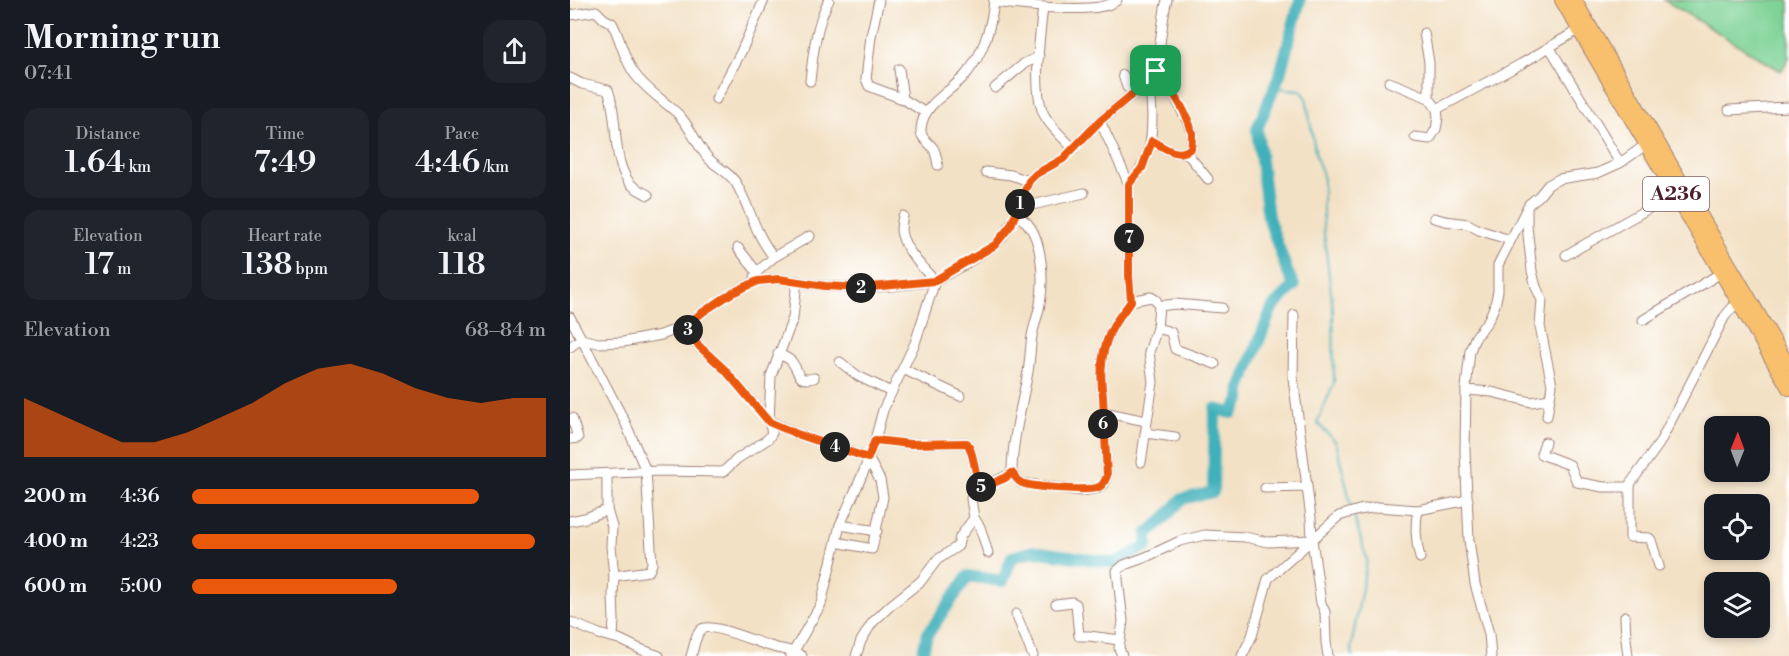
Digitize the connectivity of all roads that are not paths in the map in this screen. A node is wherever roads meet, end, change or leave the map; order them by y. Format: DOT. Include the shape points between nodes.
graph roads {
  1 [pos="764,0"];
  2 [pos="830,0"];
  3 [pos="879,0"];
  4 [pos="1117,0"];
  5 [pos="1167,0"];
  6 [pos="1562,0"];
  7 [pos="1574,0"];
  8 [pos="994,1"];
  9 [pos="1043,8"];
  10 [pos="570,15"];
  11 [pos="1580,29"];
  12 [pos="1424,33"];
  13 [pos="1550,48"];
  14 [pos="1039,57"];
  15 [pos="899,69"];
  16 [pos="1156,71"];
  17 [pos="1123,75"];
  18 [pos="570,78"];
  19 [pos="810,81"];
  20 [pos="1147,82"];
  21 [pos="1389,82"];
  22 [pos="995,88"];
  23 [pos="1134,93"];
  24 [pos="1429,98"];
  25 [pos="716,99"];
  26 [pos="903,99"];
  27 [pos="1789,107"];
  28 [pos="1437,110"];
  29 [pos="1729,110"];
  30 [pos="926,112"];
  31 [pos="1100,121"];
  32 [pos="1415,137"];
  33 [pos="1152,141"];
  34 [pos="1647,144"];
  35 [pos="1074,149"];
  36 [pos="1186,152"];
  37 [pos="1620,163"];
  38 [pos="938,165"];
  39 [pos="986,172"];
  40 [pos="1208,179"];
  41 [pos="1029,181"];
  42 [pos="1129,184"];
  43 [pos="1084,193"];
  44 [pos="1676,193"];
  45 [pos="648,195"];
  46 [pos="1527,208"];
  47 [pos="1017,211"];
  48 [pos="903,216"];
  49 [pos="1434,218"];
  50 [pos="810,237"];
  51 [pos="1510,240"];
  52 [pos="738,248"];
  53 [pos="1566,255"];
  54 [pos="774,257"];
  55 [pos="1721,273"];
  56 [pos="757,277"];
  57 [pos="797,281"];
  58 [pos="934,281"];
  59 [pos="1744,300"];
  60 [pos="1131,301"];
  61 [pos="1156,302"];
  62 [pos="1222,308"];
  63 [pos="1294,315"];
  64 [pos="570,317"];
  65 [pos="1643,320"];
  66 [pos="685,326"];
  67 [pos="1157,328"];
  68 [pos="581,339"];
  69 [pos="570,347"];
  70 [pos="778,354"];
  71 [pos="840,362"];
  72 [pos="1215,364"];
  73 [pos="1789,367"];
  74 [pos="903,369"];
  75 [pos="814,378"];
  76 [pos="1789,388"];
  77 [pos="1466,390"];
  78 [pos="891,392"];
  79 [pos="960,396"];
  80 [pos="1550,399"];
  81 [pos="1103,412"];
  82 [pos="1547,416"];
  83 [pos="572,418"];
  84 [pos="769,422"];
  85 [pos="1146,422"];
  86 [pos="1145,433"];
  87 [pos="1175,436"];
  88 [pos="570,439"];
  89 [pos="875,440"];
  90 [pos="1545,442"];
  91 [pos="868,458"];
  92 [pos="1141,462"];
  93 [pos="646,471"];
  94 [pos="1012,473"];
  95 [pos="608,474"];
  96 [pos="570,475"];
  97 [pos="1630,486"];
  98 [pos="1306,487"];
  99 [pos="982,488"];
  100 [pos="1265,488"];
  101 [pos="1468,500"];
  102 [pos="607,510"];
  103 [pos="1418,510"];
  104 [pos="974,518"];
  105 [pos="570,521"];
  106 [pos="840,525"];
  107 [pos="877,531"];
  108 [pos="1312,540"];
  109 [pos="836,542"];
  110 [pos="988,554"];
  111 [pos="1420,558"];
  112 [pos="1659,566"];
  113 [pos="614,576"];
  114 [pos="1056,604"];
  115 [pos="1016,614"];
  116 [pos="1625,616"];
  117 [pos="570,622"];
  118 [pos="613,637"];
  119 [pos="1120,640"];
  120 [pos="796,654"];
  121 [pos="659,656"];
  122 [pos="691,656"];
  123 [pos="856,656"];
  124 [pos="1033,656"];
  125 [pos="1122,656"];
  126 [pos="1242,656"];
  127 [pos="1328,656"];
  128 [pos="1491,656"];
  129 [pos="1628,656"];
  1 -- 25 [label="street"];
  2 -- 19 [label="street" via="817,36"];
  3 -- 26 [label="street" via="866,80 869,86"];
  4 -- 9 [label="street" via="1109,6"];
  5 -- 16 [label="street"];
  6 -- 11 [label="highway, A236"];
  7 -- 59 [label="highway, A236"];
  8 -- 9 [label="street"];
  8 -- 30 [label="street" via="990,25 968,73"];
  9 -- 14 [label="street"];
  10 -- 54 [label="street" via="596,12 612,23 634,74 679,115 700,149 736,183 753,224"];
  11 -- 13 [label="street"];
  11 -- 34 [label="highway, A236"];
  12 -- 24 [label="street"];
  13 -- 28 [label="street"];
  13 -- 37 [label="street"];
  14 -- 22 [label="street" via="1025,63"];
  14 -- 35 [label="street" via="1040,105 1045,117"];
  15 -- 26 [label="street"];
  16 -- 20 [label="street"];
  16 -- 36 [label="street" via="1167,81 1192,132 1191,148"];
  17 -- 23 [label="street"];
  18 -- 45 [label="street" via="608,90 624,173 629,182"];
  20 -- 23 [label="street"];
  20 -- 33 [label="street" via="1152,97"];
  21 -- 24 [label="street"];
  23 -- 31 [label="street"];
  24 -- 28 [label="street"];
  26 -- 30 [label="street"];
  27 -- 29 [label="street"];
  28 -- 32 [label="street" via="1436,129 1430,139"];
  30 -- 38 [label="street" via="920,130 934,149"];
  31 -- 35 [label="street"];
  31 -- 42 [label="street"];
  33 -- 36 [label="street" via="1172,152"];
  33 -- 42 [label="street" via="1142,168"];
  34 -- 37 [label="street"];
  34 -- 44 [label="highway, A236"];
  35 -- 41 [label="street"];
  36 -- 40 [label="street"];
  37 -- 46 [label="street" via="1598,173 1559,179"];
  39 -- 41 [label="street"];
  41 -- 47 [label="street"];
  42 -- 60 [label="street"];
  43 -- 47 [label="street"];
  44 -- 53 [label="street"];
  44 -- 55 [label="highway, A236"];
  46 -- 51 [label="street"];
  46 -- 80 [label="street" via="1532,271 1543,308 1540,326 1552,386"];
  47 -- 58 [label="street" via="995,245"];
  47 -- 94 [label="street" via="1037,244 1042,286"];
  48 -- 58 [label="street" via="901,232 905,241"];
  49 -- 51 [label="street" via="1468,224"];
  50 -- 54 [label="street"];
  51 -- 77 [label="street" via="1498,265 1495,305 1470,351"];
  52 -- 56 [label="street"];
  54 -- 56 [label="street"];
  55 -- 59 [label="highway, A236"];
  55 -- 65 [label="street"];
  56 -- 57 [label="street"];
  56 -- 66 [label="street"];
  57 -- 58 [label="street" via="861,288"];
  57 -- 70 [label="street" via="793,318"];
  58 -- 74 [label="street"];
  59 -- 73 [label="highway, A236"];
  59 -- 76 [label="highway, A236"];
  59 -- 97 [label="street" via="1725,316 1659,444"];
  60 -- 61 [label="street"];
  60 -- 81 [label="street" via="1112,328 1106,348 1101,376"];
  61 -- 62 [label="street"];
  61 -- 67 [label="street"];
  63 -- 98 [label="street" via="1293,378"];
  64 -- 68 [label="street"];
  66 -- 68 [label="street" via="623,342"];
  66 -- 84 [label="street"];
  67 -- 72 [label="street" via="1171,332 1176,349"];
  67 -- 85 [label="street" via="1149,352 1153,382"];
  68 -- 69 [label="street"];
  68 -- 93 [label="street"];
  70 -- 75 [label="street" via="791,360 800,377"];
  70 -- 84 [label="street" via="771,376"];
  71 -- 78 [label="street"];
  74 -- 78 [label="street"];
  74 -- 79 [label="street"];
  77 -- 80 [label="street" via="1531,402"];
  77 -- 101 [label="street"];
  78 -- 89 [label="street"];
  80 -- 82 [label="street"];
  81 -- 85 [label="street"];
  81 -- 94 [label="street" via="1107,476 1099,488 1082,491 1021,483"];
  83 -- 88 [label="street" via="578,438"];
  84 -- 91 [label="street"];
  84 -- 93 [label="street" via="772,433 768,439 723,472"];
  85 -- 86 [label="street"];
  86 -- 87 [label="street"];
  86 -- 92 [label="street"];
  89 -- 91 [label="street"];
  89 -- 99 [label="street" via="967,443"];
  90 -- 97 [label="street" via="1541,454 1570,465 1577,482 1603,487"];
  91 -- 106 [label="street"];
  91 -- 107 [label="street" via="880,480 883,497"];
  93 -- 95 [label="street"];
  93 -- 113 [label="street" via="652,564 649,571"];
  94 -- 99 [label="street"];
  95 -- 96 [label="street"];
  95 -- 102 [label="street"];
  97 -- 112 [label="street" via="1630,537 1651,540"];
  98 -- 100 [label="street"];
  98 -- 108 [label="street"];
  99 -- 104 [label="street" via="972,495"];
  101 -- 103 [label="street"];
  101 -- 128 [label="street" via="1471,559"];
  102 -- 105 [label="street"];
  102 -- 113 [label="street" via="612,527"];
  103 -- 108 [label="street" via="1378,507 1347,513"];
  103 -- 111 [label="street" via="1415,531"];
  104 -- 110 [label="street"];
  104 -- 123 [label="street" via="958,546 937,560 921,581 872,623"];
  106 -- 107 [label="street"];
  106 -- 109 [label="street"];
  107 -- 109 [label="street" via="873,549"];
  108 -- 119 [label="street" via="1268,542 1205,535 1124,565 1117,571 1123,621"];
  108 -- 126 [label="street" via="1268,579 1252,636"];
  108 -- 127 [label="street" via="1325,612"];
  109 -- 120 [label="street" via="821,604"];
  113 -- 118 [label="street"];
  114 -- 119 [label="street" via="1076,604 1079,636"];
  115 -- 124 [label="street"];
  116 -- 129 [label="street"];
  117 -- 118 [label="street"];
  118 -- 121 [label="street"];
  119 -- 125 [label="street"];
  120 -- 122 [label="street" via="707,627 699,632"];
}
